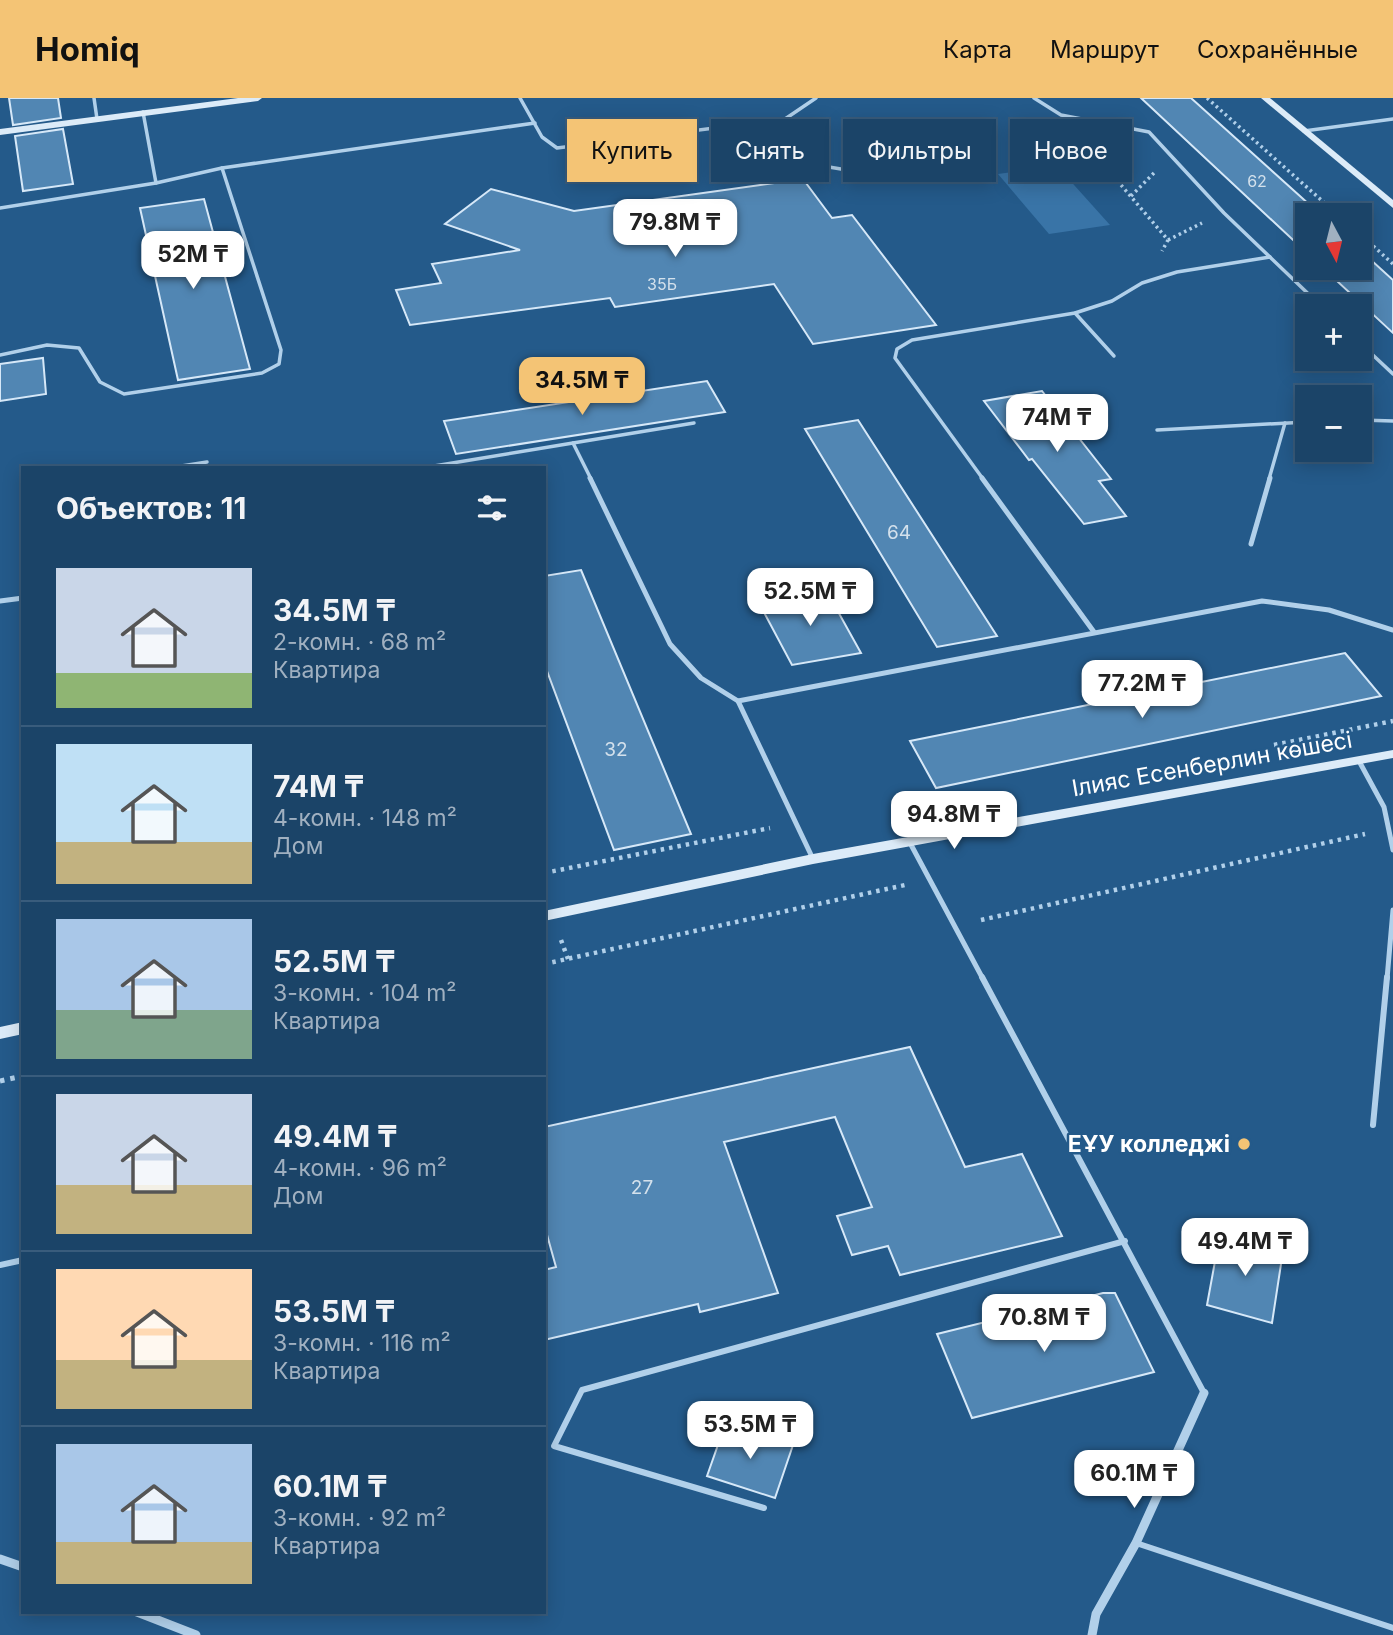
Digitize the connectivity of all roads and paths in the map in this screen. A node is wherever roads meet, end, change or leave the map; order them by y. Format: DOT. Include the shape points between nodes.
graph roads {
  1 [pos="94,98"];
  2 [pos="258,98"];
  3 [pos="520,98"];
  4 [pos="816,98"];
  5 [pos="1034,98"];
  6 [pos="1207,98"];
  7 [pos="1265,98"];
  8 [pos="143,113"];
  9 [pos="1060,115"];
  10 [pos="97,119"];
  11 [pos="785,119"];
  12 [pos="1393,119"];
  13 [pos="535,123"];
  14 [pos="711,128"];
  15 [pos="1304,131"];
  16 [pos="0,132"];
  17 [pos="222,168"];
  18 [pos="156,183"];
  19 [pos="1325,203"];
  20 [pos="1393,205"];
  21 [pos="0,208"];
  22 [pos="1224,213"];
  23 [pos="1168,240"];
  24 [pos="1372,245"];
  25 [pos="1270,257"];
  26 [pos="1393,264"];
  27 [pos="1142,283"];
  28 [pos="1309,294"];
  29 [pos="1075,313"];
  30 [pos="1372,354"];
  31 [pos="0,355"];
  32 [pos="1114,356"];
  33 [pos="1393,374"];
  34 [pos="1372,420"];
  35 [pos="1393,421"];
  36 [pos="694,423"];
  37 [pos="1285,423"];
  38 [pos="1295,423"];
  39 [pos="1157,430"];
  40 [pos="573,443"];
  41 [pos="207,462"];
  42 [pos="181,466"];
  43 [pos="434,466"];
  44 [pos="1251,544"];
  45 [pos="21,598"];
  46 [pos="0,601"];
  47 [pos="1393,630"];
  48 [pos="1094,632"];
  49 [pos="738,701"];
  50 [pos="1393,754"];
  51 [pos="1359,761"];
  52 [pos="795,822"];
  53 [pos="1388,828"];
  54 [pos="909,841"];
  55 [pos="1393,850"];
  56 [pos="813,859"];
  57 [pos="546,873"];
  58 [pos="930,880"];
  59 [pos="1393,910"];
  60 [pos="546,916"];
  61 [pos="955,926"];
  62 [pos="546,964"];
  63 [pos="21,1028"];
  64 [pos="0,1033"];
  65 [pos="21,1076"];
  66 [pos="0,1081"];
  67 [pos="1373,1125"];
  68 [pos="1125,1241"];
  69 [pos="21,1260"];
  70 [pos="0,1265"];
  71 [pos="1204,1393"];
  72 [pos="764,1508"];
  73 [pos="1136,1543"];
  74 [pos="0,1559"];
  75 [pos="21,1566"];
  76 [pos="141,1614"];
  77 [pos="1393,1628"];
  78 [pos="196,1635"];
  79 [pos="1093,1635"];
  1 -- 10 [label="lane"];
  2 -- 8 [label="street"];
  3 -- 13 [label="lane"];
  4 -- 11 [label="lane"];
  5 -- 9 [label="lane"];
  6 -- 19 [label="path"];
  7 -- 15 [label="street"];
  8 -- 10 [label="street"];
  8 -- 18 [label="lane"];
  9 -- 22 [label="lane" via="1149,132"];
  9 -- 23 [label="path"];
  10 -- 16 [label="street"];
  12 -- 15 [label="lane"];
  13 -- 14 [label="lane" via="542,137 557,148"];
  13 -- 17 [label="lane"];
  15 -- 20 [label="street"];
  17 -- 18 [label="lane"];
  17 -- 31 [label="lane" via="281,350 279,364 262,373 124,394 101,386 79,348 47,345"];
  18 -- 21 [label="lane"];
  22 -- 23 [label="path"];
  22 -- 25 [label="lane"];
  23 -- 27 [label="path"];
  24 -- 26 [label="path"];
  25 -- 27 [label="lane" via="1177,272"];
  25 -- 28 [label="lane"];
  27 -- 29 [label="lane" via="1112,301"];
  29 -- 32 [label="lane"];
  29 -- 48 [label="lane" via="912,340 897,349 895,358"];
  30 -- 33 [label="lane"];
  34 -- 35 [label="lane"];
  36 -- 40 [label="lane"];
  37 -- 38 [label="lane"];
  37 -- 39 [label="lane"];
  37 -- 44 [label="lane"];
  40 -- 43 [label="lane"];
  40 -- 49 [label="lane" via="670,643 701,678"];
  41 -- 42 [label="lane"];
  45 -- 46 [label="lane"];
  47 -- 48 [label="lane" via="1348,612 1262,601"];
  48 -- 49 [label="lane"];
  49 -- 52 [label="lane"];
  50 -- 51 [label="street, Ілияс Есенберлин көшесі"];
  51 -- 53 [label="lane" via="1384,807"];
  51 -- 54 [label="street, Ілияс Есенберлин көшесі"];
  52 -- 56 [label="lane"];
  52 -- 57 [label="path"];
  53 -- 55 [label="lane"];
  53 -- 61 [label="path"];
  54 -- 56 [label="street, Ілияс Есенберлин көшесі"];
  54 -- 58 [label="lane"];
  56 -- 60 [label="street, Ілияс Есенберлин көшесі"];
  58 -- 61 [label="lane"];
  58 -- 62 [label="path"];
  59 -- 67 [label="lane"];
  61 -- 68 [label="lane"];
  63 -- 64 [label="street"];
  65 -- 66 [label="path"];
  68 -- 71 [label="lane"];
  68 -- 72 [label="lane" via="582,1390 554,1446"];
  69 -- 70 [label="lane"];
  71 -- 73 [label="street"];
  73 -- 77 [label="lane"];
  73 -- 79 [label="street" via="1096,1614"];
  74 -- 75 [label="street"];
  76 -- 78 [label="street"];
}
